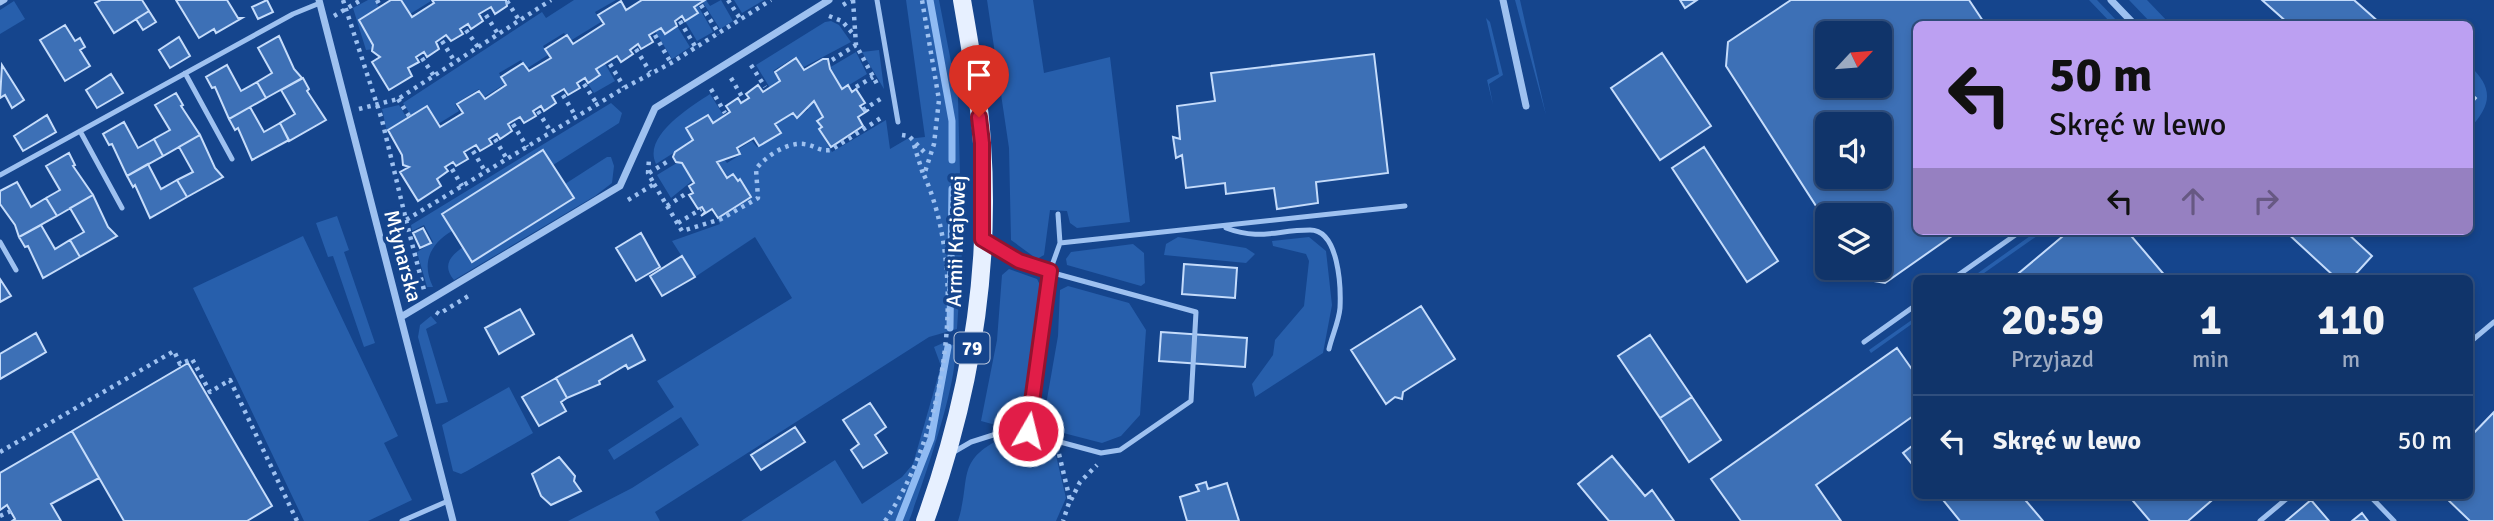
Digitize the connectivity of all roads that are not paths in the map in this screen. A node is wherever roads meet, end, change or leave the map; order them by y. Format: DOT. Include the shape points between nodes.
graph roads {
  1 [pos="5,0"];
  2 [pos="829,0"];
  3 [pos="877,0"];
  4 [pos="962,0"];
  5 [pos="1503,0"];
  6 [pos="2111,0"];
  7 [pos="320,1"];
  8 [pos="0,3"];
  9 [pos="2131,21"];
  10 [pos="185,73"];
  11 [pos="1526,106"];
  12 [pos="898,122"];
  13 [pos="80,131"];
  14 [pos="232,159"];
  15 [pos="0,174"];
  16 [pos="1405,206"];
  17 [pos="122,208"];
  18 [pos="1058,214"];
  19 [pos="1223,227"];
  20 [pos="2015,235"];
  21 [pos="982,239"];
  22 [pos="0,242"];
  23 [pos="1060,243"];
  24 [pos="16,270"];
  25 [pos="1050,271"];
  26 [pos="1958,275"];
  27 [pos="1913,307"];
  28 [pos="401,317"];
  29 [pos="2494,322"];
  30 [pos="2473,340"];
  31 [pos="1864,342"];
  32 [pos="1329,349"];
  33 [pos="1028,431"];
  34 [pos="949,455"];
  35 [pos="2286,499"];
  36 [pos="2373,499"];
  37 [pos="448,501"];
  38 [pos="402,521"];
  39 [pos="453,521"];
  40 [pos="925,521"];
  41 [pos="2260,521"];
  42 [pos="2394,521"];
  1 -- 8 [label="lane"];
  2 -- 28 [label="street" via="655,108 620,186"];
  3 -- 12 [label="lane"];
  4 -- 21 [label="main road, Armii Krajowej / 79" via="982,143"];
  5 -- 11 [label="street"];
  6 -- 9 [label="street"];
  7 -- 10 [label="lane"];
  7 -- 28 [label="street, Młynarska"];
  10 -- 13 [label="lane"];
  10 -- 14 [label="lane"];
  13 -- 15 [label="lane"];
  13 -- 17 [label="lane"];
  16 -- 19 [label="lane"];
  18 -- 23 [label="lane"];
  19 -- 23 [label="lane"];
  19 -- 32 [label="lane" via="1246,236 1313,230 1326,237 1336,261 1340,310"];
  20 -- 26 [label="lane"];
  21 -- 25 [label="lane" via="1019,261"];
  21 -- 34 [label="main road, Armii Krajowej / 79" via="974,335"];
  22 -- 24 [label="lane"];
  23 -- 25 [label="lane"];
  25 -- 33 [label="lane"];
  25 -- 33 [label="lane" via="1196,312 1191,401 1111,452"];
  27 -- 31 [label="lane"];
  28 -- 37 [label="street, Młynarska"];
  29 -- 30 [label="lane"];
  33 -- 34 [label="lane" via="999,432"];
  34 -- 40 [label="main road, Armii Krajowej / 79"];
  35 -- 41 [label="lane"];
  36 -- 42 [label="lane"];
  37 -- 38 [label="lane"];
  37 -- 39 [label="street, Młynarska"];
}
